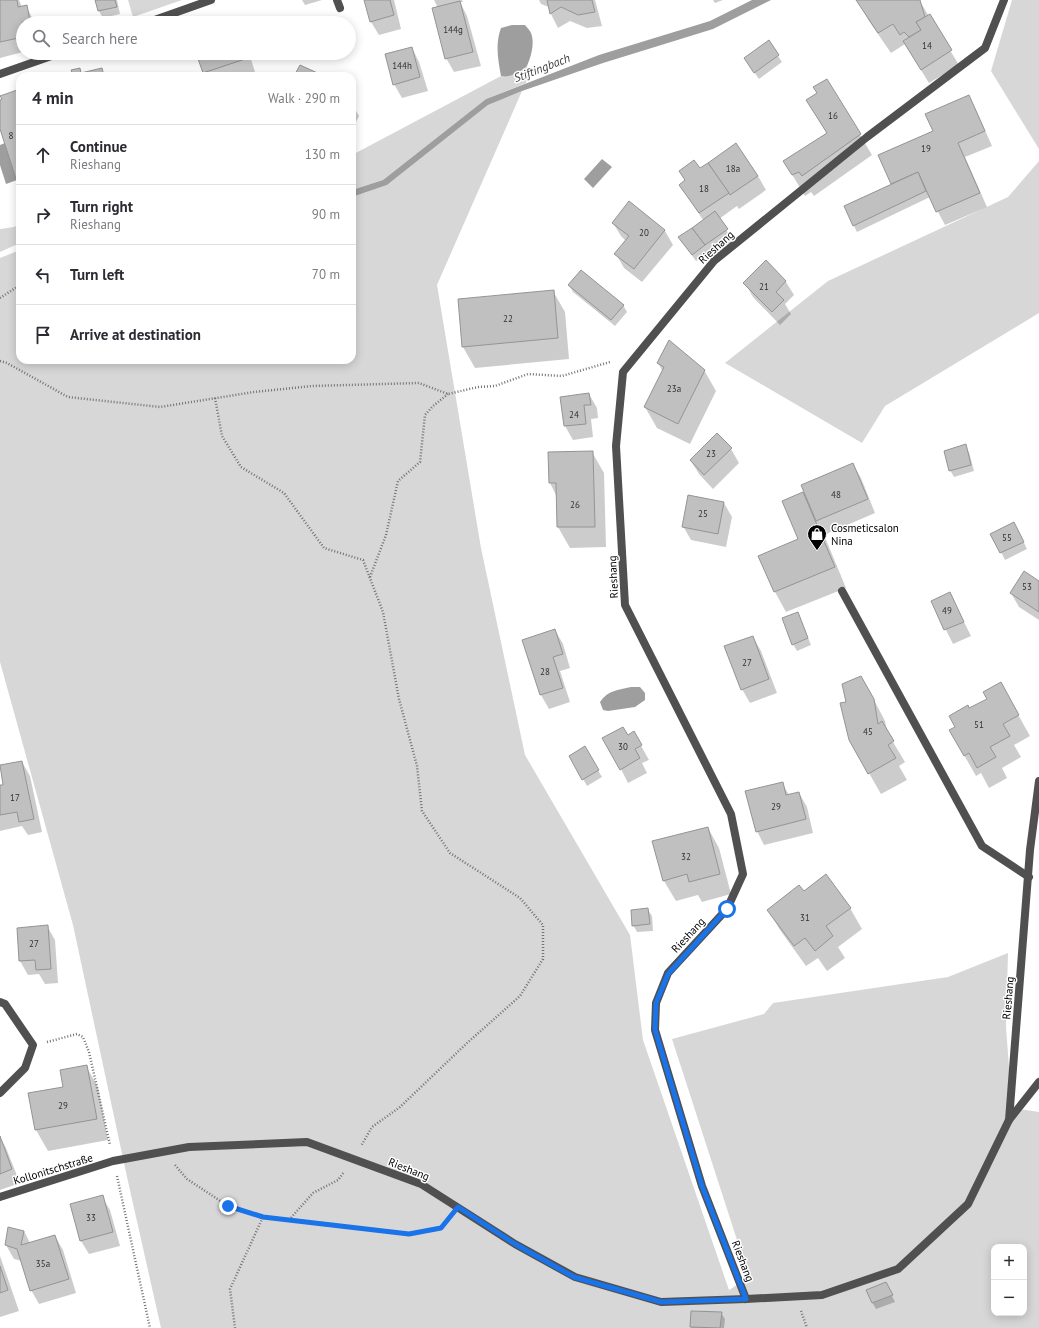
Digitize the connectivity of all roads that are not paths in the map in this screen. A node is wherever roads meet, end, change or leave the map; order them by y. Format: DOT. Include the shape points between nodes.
graph roads {
  1 [pos="211,0"];
  2 [pos="337,0"];
  3 [pos="1004,0"];
  4 [pos="340,8"];
  5 [pos="166,16"];
  6 [pos="40,60"];
  7 [pos="0,74"];
  8 [pos="842,591"];
  9 [pos="1039,781"];
  10 [pos="1029,878"];
  11 [pos="0,1002"];
  12 [pos="1039,1082"];
  13 [pos="0,1093"];
  14 [pos="1008,1120"];
  15 [pos="113,1161"];
  16 [pos="0,1197"];
  17 [pos="746,1299"];
  1 -- 5 [label="street"];
  2 -- 4 [label="street"];
  3 -- 17 [label="street, Rieshang" via="985,48 867,137 714,261 623,372 616,446 625,605 731,814 742,874 727,909 668,974 656,1003 655,1030 702,1186"];
  6 -- 7 [label="street"];
  8 -- 10 [label="street" via="982,846"];
  9 -- 10 [label="street, Rieshang"];
  10 -- 14 [label="street, Rieshang"];
  11 -- 13 [label="street" via="5,1004 33,1045 25,1068"];
  12 -- 14 [label="street, Rieshang"];
  14 -- 17 [label="street, Rieshang" via="968,1204 898,1269 822,1295"];
  15 -- 16 [label="street, Kollonitschstraße"];
  15 -- 17 [label="street, Rieshang" via="189,1147 308,1142 421,1184 515,1244 574,1277 661,1302"];
}
